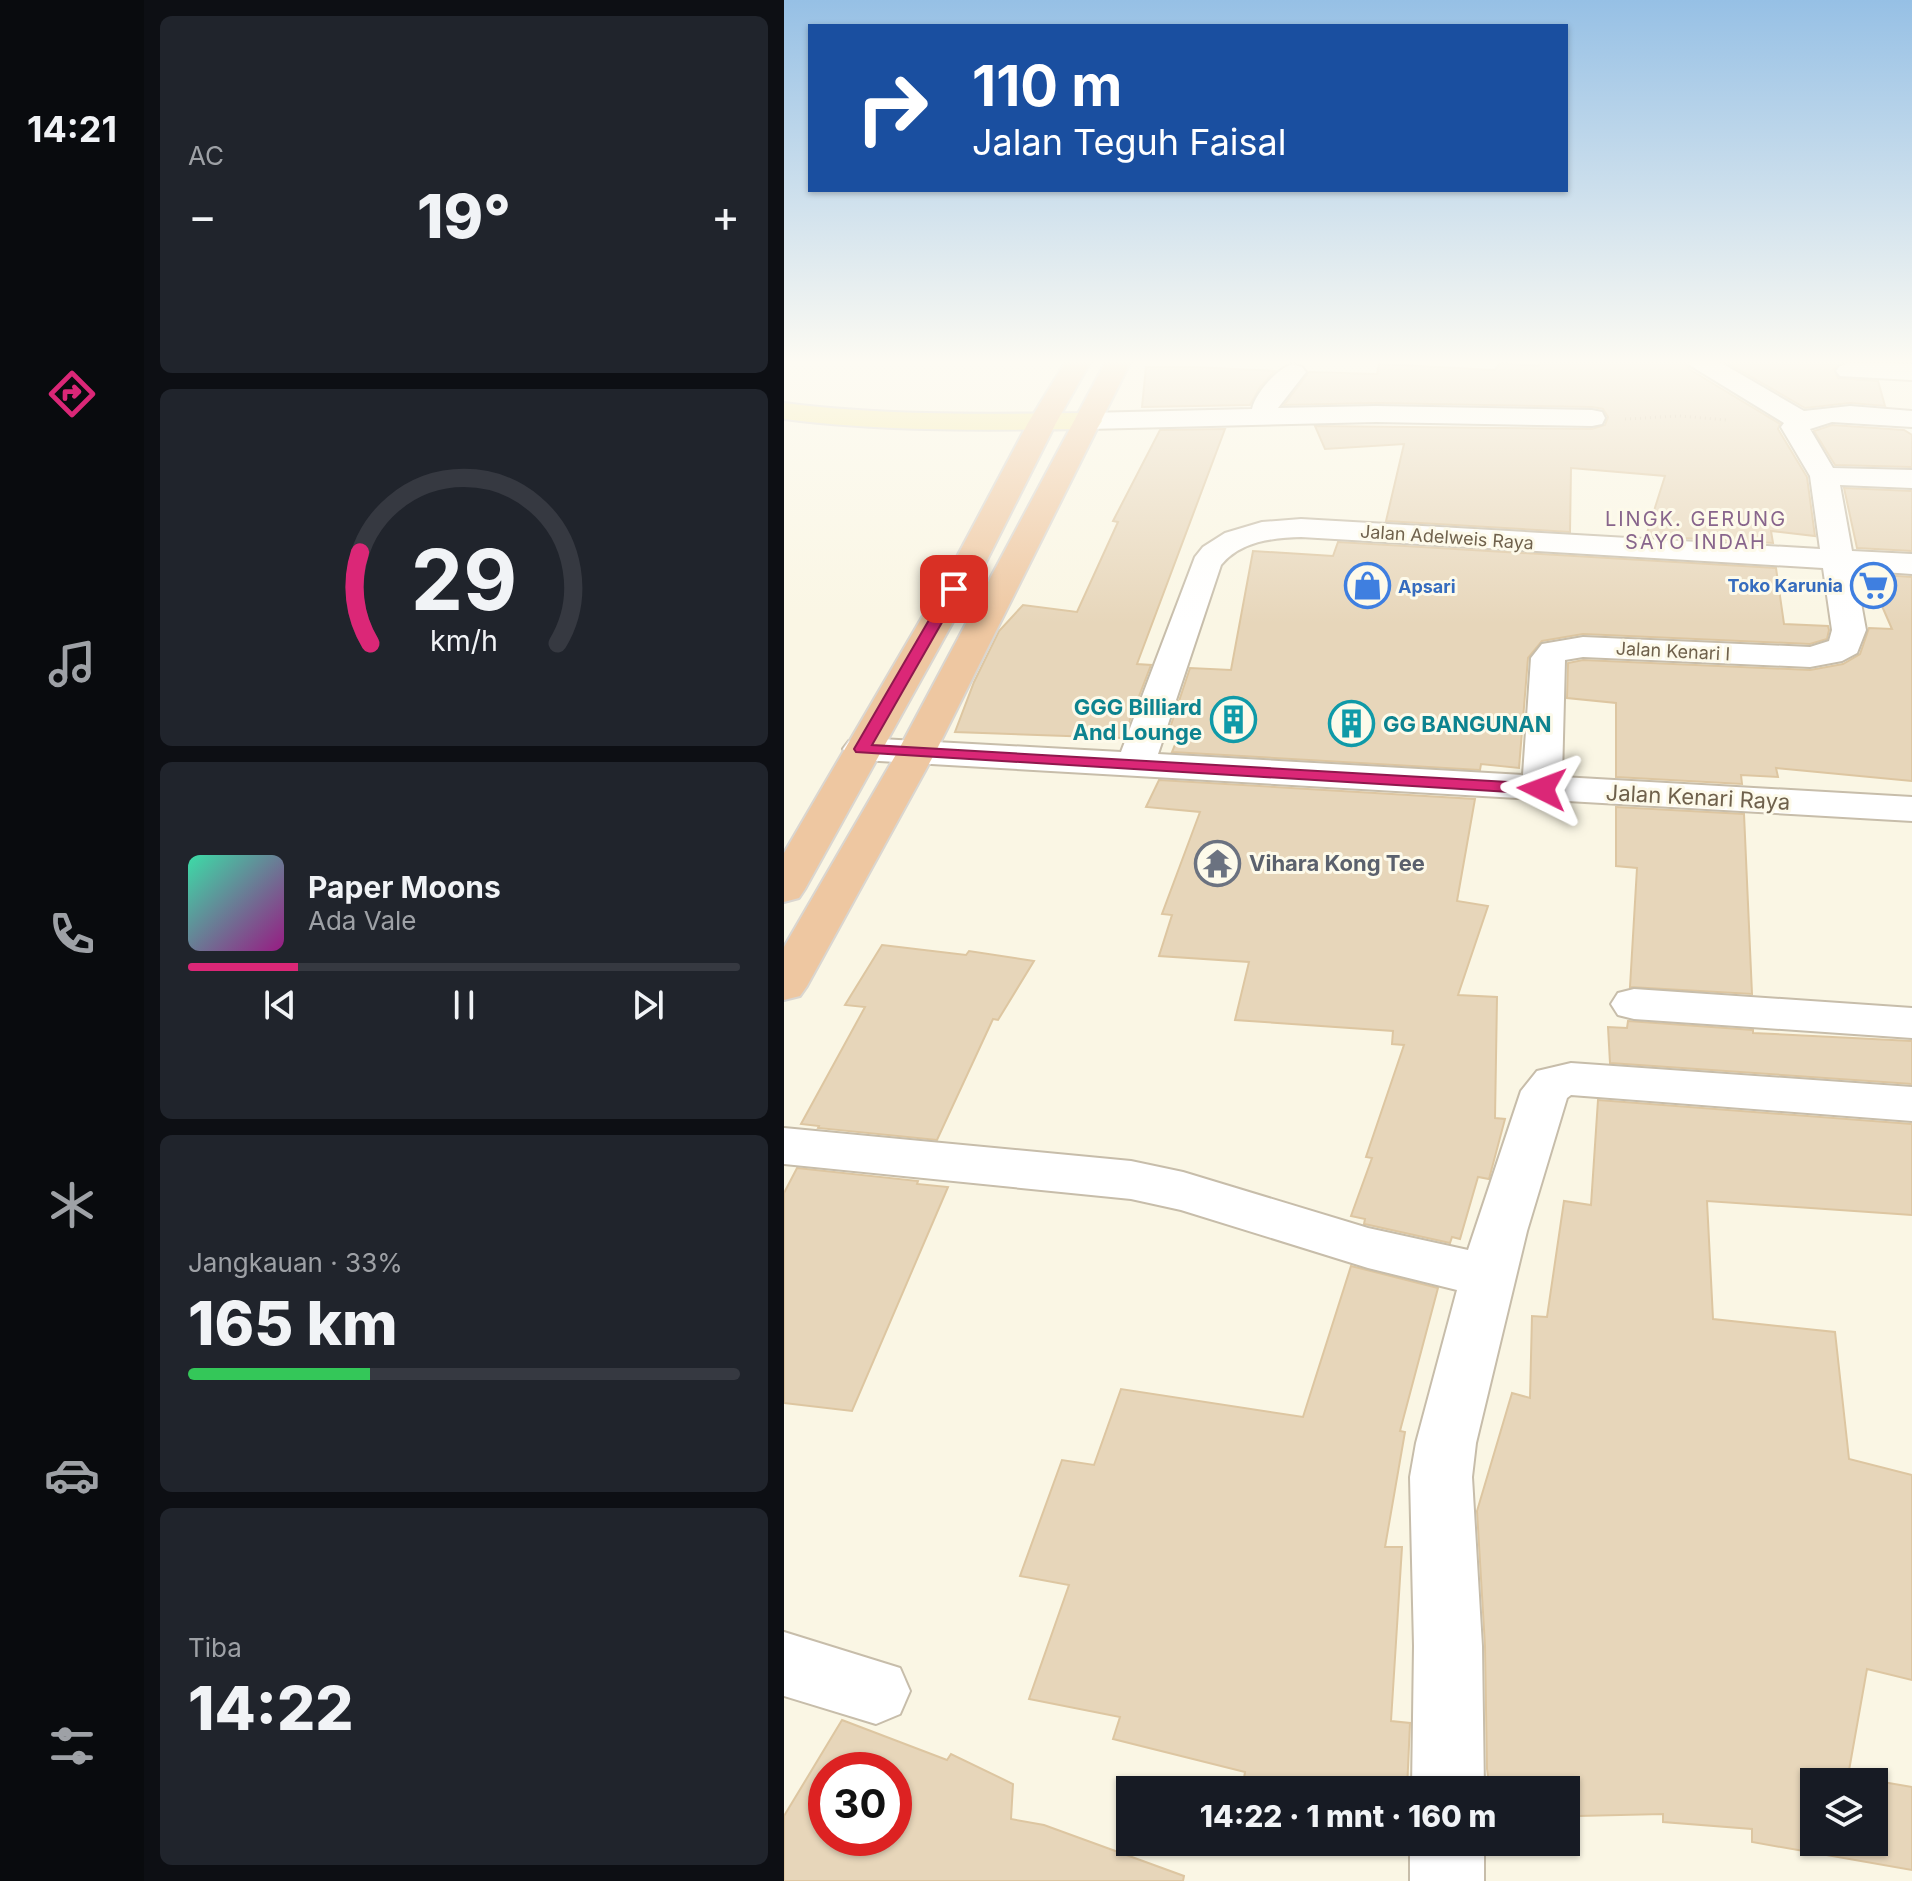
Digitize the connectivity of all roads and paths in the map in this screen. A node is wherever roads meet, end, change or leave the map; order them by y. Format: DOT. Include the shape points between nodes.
graph roads {
  1 [pos="1028,449"];
  2 [pos="1074,449"];
  3 [pos="1807,449"];
  4 [pos="1824,476"];
  5 [pos="1912,479"];
  6 [pos="1839,561"];
  7 [pos="1912,564"];
  8 [pos="927,636"];
  9 [pos="976,639"];
  10 [pos="862,749"];
  11 [pos="917,751"];
  12 [pos="1135,765"];
  13 [pos="1542,789"];
  14 [pos="1912,809"];
  15 [pos="784,889"];
  16 [pos="784,986"];
  17 [pos="1634,1004"];
  18 [pos="1912,1023"];
  19 [pos="1912,1104"];
  20 [pos="784,1146"];
  21 [pos="1489,1276"];
  22 [pos="784,1664"];
  23 [pos="876,1691"];
  24 [pos="1448,1776"];
  25 [pos="1447,1856"];
  26 [pos="1447,1881"];
  1 -- 8 [label="highway"];
  2 -- 9 [label="highway"];
  3 -- 4 [label="street"];
  4 -- 5 [label="street"];
  4 -- 6 [label="street"];
  6 -- 7 [label="street, Jalan Adelweis Raya"];
  6 -- 12 [label="street, Jalan Adelweis Raya" via="1301,528 1246,536 1216,551 1206,564"];
  6 -- 13 [label="street, Jalan Kenari I" via="1849,630 1845,646 1830,654 1792,657 1583,647 1554,651 1548,658"];
  8 -- 9 [label="highway"];
  8 -- 10 [label="highway"];
  9 -- 11 [label="highway"];
  10 -- 11 [label="street, Jalan Kenari Raya"];
  10 -- 15 [label="highway"];
  11 -- 12 [label="street, Jalan Kenari Raya"];
  11 -- 16 [label="highway"];
  12 -- 13 [label="street, Jalan Kenari Raya"];
  13 -- 14 [label="street, Jalan Kenari Raya"];
  17 -- 18 [label="street"];
  19 -- 21 [label="street" via="1571,1079 1554,1083 1534,1118"];
  20 -- 21 [label="street" via="1131,1180 1368,1248"];
  21 -- 24 [label="street" via="1441,1477"];
  22 -- 23 [label="street"];
  25 -- 26 [label="street"];
}
